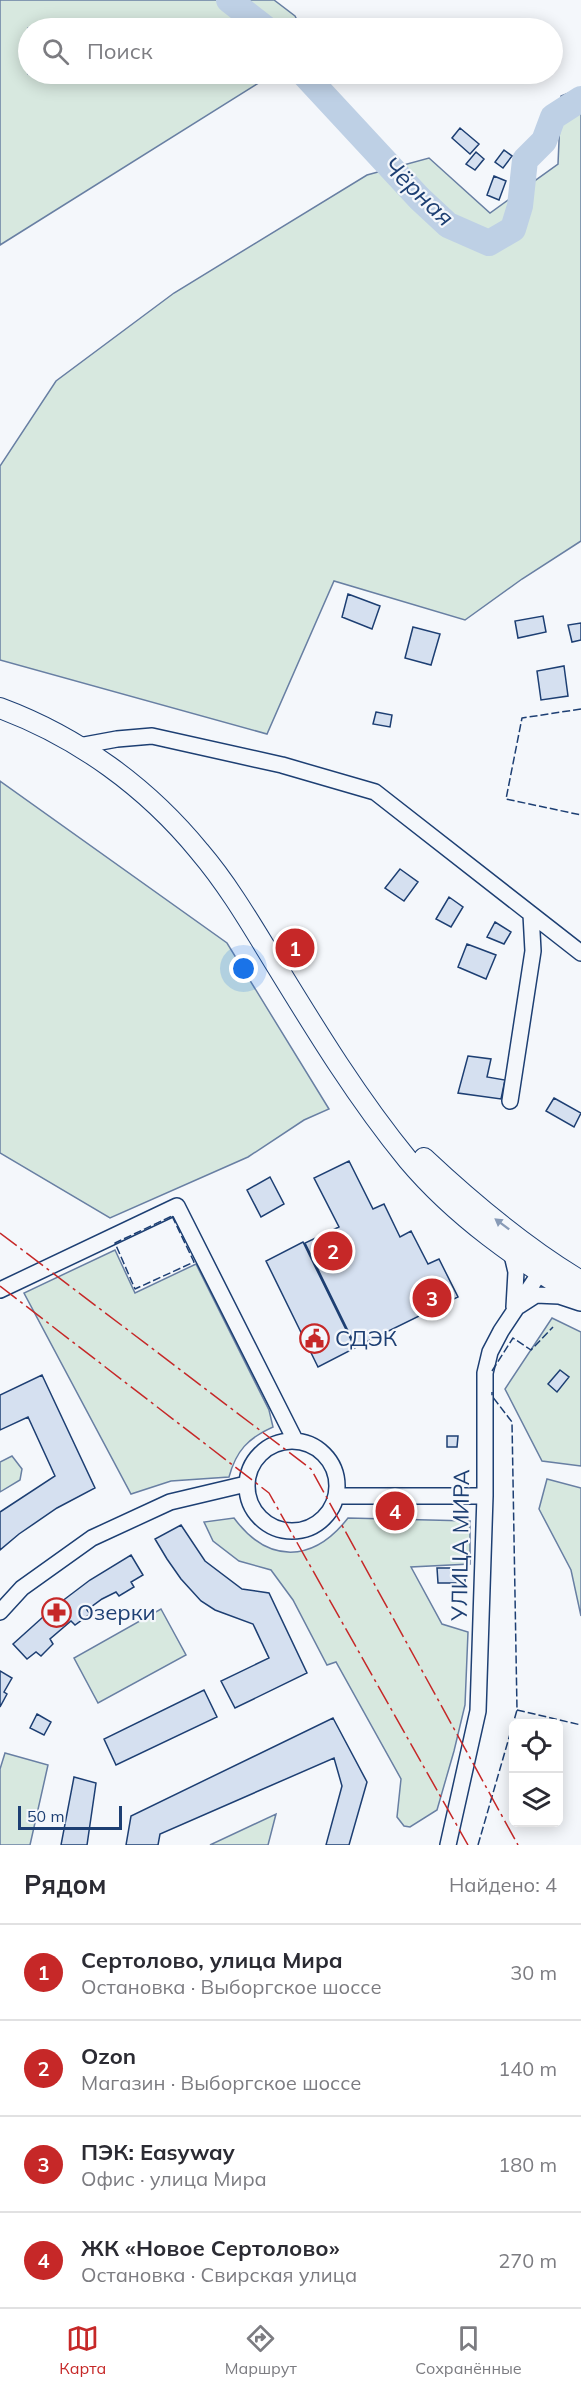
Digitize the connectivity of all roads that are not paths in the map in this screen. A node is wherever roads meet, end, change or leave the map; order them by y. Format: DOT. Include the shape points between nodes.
graph roads {
  1 [pos="0,708"];
  2 [pos="79,746"];
  3 [pos="531,914"];
  4 [pos="581,953"];
  5 [pos="363,1101"];
  6 [pos="510,1101"];
  7 [pos="512,1255"];
  8 [pos="544,1266"];
  9 [pos="581,1281"];
  10 [pos="0,1290"];
  11 [pos="581,1298"];
  12 [pos="581,1304"];
  13 [pos="514,1310"];
  14 [pos="295,1440"];
  15 [pos="246,1484"];
  16 [pos="336,1496"];
  17 [pos="485,1496"];
  18 [pos="0,1612"];
  19 [pos="448,1845"];
  1 -- 2 [label="main road" via="28,718"];
  2 -- 3 [label="street" via="152,736 282,765 375,792"];
  2 -- 5 [label="main road" via="134,784 201,853"];
  3 -- 4 [label="street"];
  3 -- 6 [label="street" via="533,951"];
  5 -- 7 [label="main road" via="409,1161 456,1208"];
  8 -- 5 [label="main road, one-way"];
  7 -- 8 [label="main road"];
  7 -- 13 [label="street" via="517,1289"];
  8 -- 9 [label="main road"];
  8 -- 11 [label="main road"];
  8 -- 13 [label="street, УЛИЦА МИРА"];
  10 -- 14 [label="street" via="177,1206"];
  12 -- 13 [label="street" via="559,1296 536,1295"];
  13 -- 17 [label="street, УЛИЦА МИРА" via="490,1352 485,1373"];
  14 -- 15 [label="street" via="277,1443 261,1452"];
  14 -- 16 [label="street" via="321,1450 330,1461 338,1484"];
  15 -- 16 [label="street" via="249,1503 260,1519 276,1529 295,1531 314,1526 328,1513"];
  15 -- 18 [label="street" via="170,1502 92,1538 22,1588"];
  16 -- 17 [label="street"];
  17 -- 19 [label="street, УЛИЦА МИРА" via="478,1711"];
}
